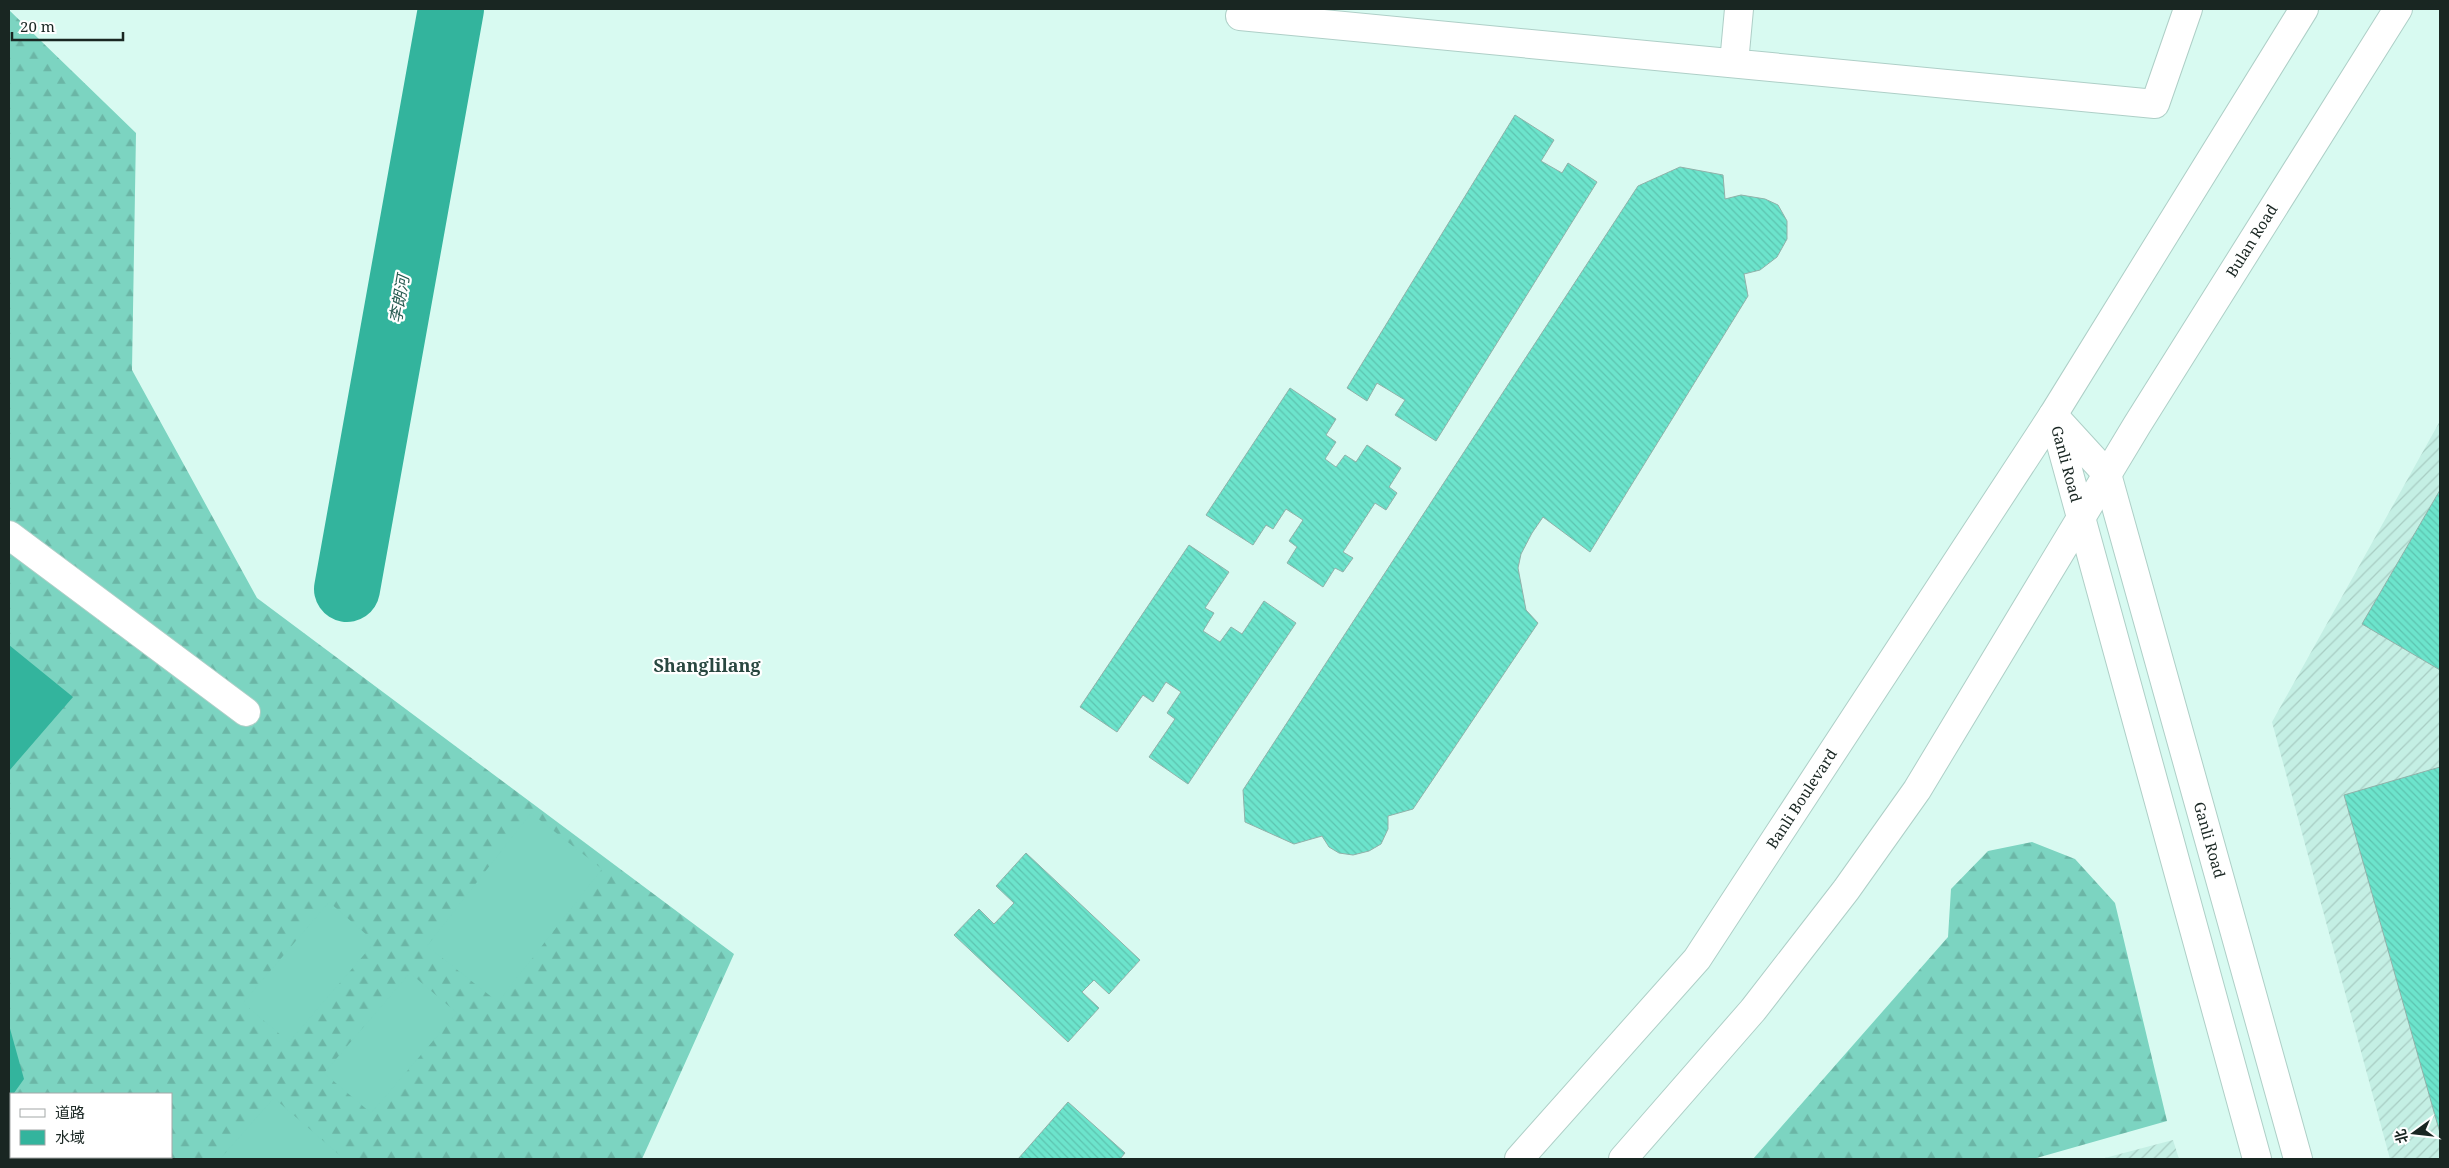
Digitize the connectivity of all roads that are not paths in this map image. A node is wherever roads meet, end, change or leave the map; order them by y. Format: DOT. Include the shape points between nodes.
graph roads {
  1 [pos="1739,9"];
  2 [pos="2188,9"];
  3 [pos="2304,9"];
  4 [pos="2398,9"];
  5 [pos="1240,16"];
  6 [pos="1734,64"];
  7 [pos="2053,415"];
  8 [pos="2107,474"];
  9 [pos="2081,517"];
  10 [pos="9,535"];
  11 [pos="246,712"];
  12 [pos="1519,1159"];
  13 [pos="1623,1159"];
  14 [pos="2257,1159"];
  15 [pos="2298,1159"];
  1 -- 6 [label="main road"];
  2 -- 6 [label="main road" via="2154,104"];
  3 -- 7 [label="main road"];
  4 -- 8 [label="main road, Bulan Road"];
  5 -- 6 [label="main road"];
  7 -- 8 [label="main road, Ganli Road"];
  7 -- 9 [label="main road, Ganli Road"];
  7 -- 12 [label="main road, Banli Boulevard" via="1697,959"];
  8 -- 9 [label="main road"];
  8 -- 15 [label="main road, Ganli Road"];
  9 -- 13 [label="main road" via="1917,790 1846,890 1753,1010"];
  9 -- 14 [label="main road, Ganli Road"];
  10 -- 11 [label="main road"];
}
